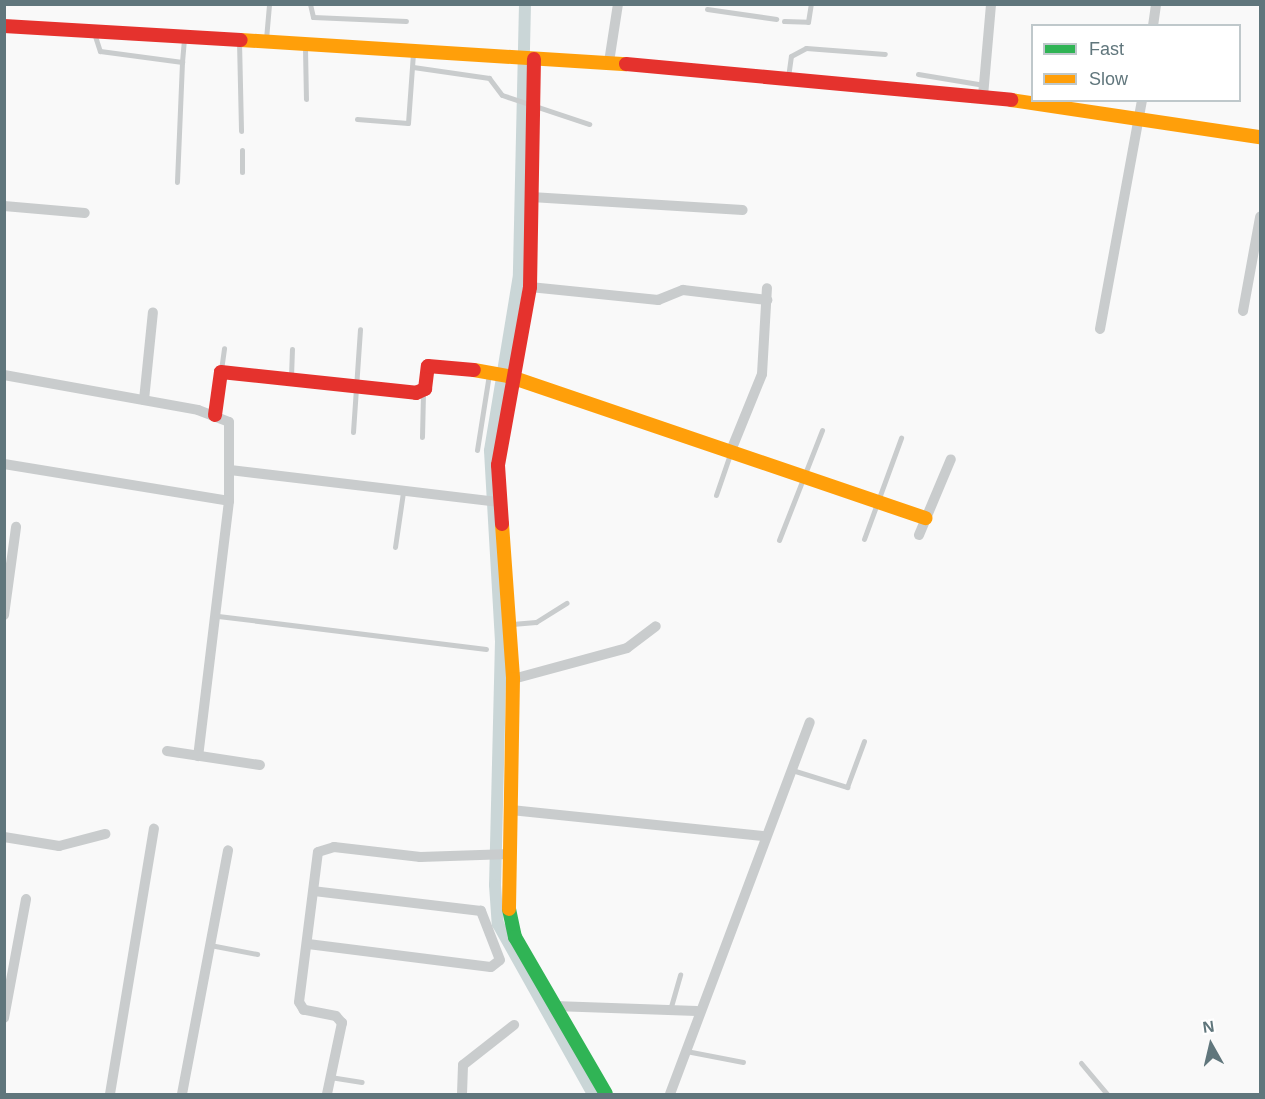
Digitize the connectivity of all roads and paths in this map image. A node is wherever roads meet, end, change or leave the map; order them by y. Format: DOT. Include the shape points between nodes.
graph roads {
  1 [pos="269,4"];
  2 [pos="310,4"];
  3 [pos="618,4"];
  4 [pos="811,4"];
  5 [pos="991,4"];
  6 [pos="1156,4"];
  7 [pos="707,9"];
  8 [pos="776,19"];
  9 [pos="406,21"];
  10 [pos="784,21"];
  11 [pos="1153,24"];
  12 [pos="4,26"];
  13 [pos="94,31"];
  14 [pos="184,36"];
  15 [pos="239,39"];
  16 [pos="266,41"];
  17 [pos="305,43"];
  18 [pos="413,49"];
  19 [pos="885,54"];
  20 [pos="527,58"];
  21 [pos="182,62"];
  22 [pos="609,62"];
  23 [pos="413,67"];
  24 [pos="918,74"];
  25 [pos="787,81"];
  26 [pos="983,90"];
  27 [pos="1031,98"];
  28 [pos="306,99"];
  29 [pos="526,101"];
  30 [pos="1055,102"];
  31 [pos="1142,102"];
  32 [pos="1139,116"];
  33 [pos="357,119"];
  34 [pos="589,124"];
  35 [pos="241,131"];
  36 [pos="1260,137"];
  37 [pos="242,150"];
  38 [pos="242,172"];
  39 [pos="177,182"];
  40 [pos="531,197"];
  41 [pos="4,206"];
  42 [pos="743,210"];
  43 [pos="85,213"];
  44 [pos="1260,217"];
  45 [pos="530,287"];
  46 [pos="767,288"];
  47 [pos="767,300"];
  48 [pos="1243,311"];
  49 [pos="153,312"];
  50 [pos="360,329"];
  51 [pos="1100,329"];
  52 [pos="224,348"];
  53 [pos="292,349"];
  54 [pos="221,372"];
  55 [pos="4,375"];
  56 [pos="502,375"];
  57 [pos="291,379"];
  58 [pos="359,386"];
  59 [pos="423,392"];
  60 [pos="144,400"];
  61 [pos="216,415"];
  62 [pos="822,430"];
  63 [pos="353,432"];
  64 [pos="422,437"];
  65 [pos="901,438"];
  66 [pos="477,450"];
  67 [pos="730,453"];
  68 [pos="951,459"];
  69 [pos="4,464"];
  70 [pos="230,470"];
  71 [pos="804,477"];
  72 [pos="403,492"];
  73 [pos="716,495"];
  74 [pos="229,501"];
  75 [pos="495,502"];
  76 [pos="877,502"];
  77 [pos="926,518"];
  78 [pos="16,526"];
  79 [pos="919,535"];
  80 [pos="864,539"];
  81 [pos="779,540"];
  82 [pos="395,547"];
  83 [pos="567,603"];
  84 [pos="4,615"];
  85 [pos="218,616"];
  86 [pos="510,624"];
  87 [pos="656,627"];
  88 [pos="486,649"];
  89 [pos="513,679"];
  90 [pos="810,722"];
  91 [pos="864,741"];
  92 [pos="167,751"];
  93 [pos="198,756"];
  94 [pos="260,765"];
  95 [pos="790,770"];
  96 [pos="511,810"];
  97 [pos="154,829"];
  98 [pos="105,834"];
  99 [pos="764,836"];
  100 [pos="4,837"];
  101 [pos="228,850"];
  102 [pos="508,854"];
  103 [pos="314,891"];
  104 [pos="26,899"];
  105 [pos="308,944"];
  106 [pos="210,945"];
  107 [pos="257,954"];
  108 [pos="680,974"];
  109 [pos="554,1006"];
  110 [pos="670,1010"];
  111 [pos="697,1011"];
  112 [pos="4,1018"];
  113 [pos="514,1025"];
  114 [pos="684,1050"];
  115 [pos="743,1062"];
  116 [pos="1081,1063"];
  117 [pos="330,1077"];
  118 [pos="362,1083"];
  119 [pos="110,1095"];
  120 [pos="182,1095"];
  121 [pos="327,1095"];
  122 [pos="462,1095"];
  123 [pos="606,1095"];
  124 [pos="670,1095"];
  125 [pos="1107,1095"];
  1 -- 16 [label="lane"];
  2 -- 9 [label="lane" via="314,17"];
  3 -- 22 [label="street"];
  4 -- 10 [label="lane" via="808,22"];
  5 -- 26 [label="street"];
  6 -- 11 [label="street"];
  7 -- 8 [label="lane"];
  12 -- 13 [label="street"];
  13 -- 14 [label="street"];
  13 -- 21 [label="lane" via="100,51"];
  14 -- 15 [label="street"];
  14 -- 21 [label="lane"];
  15 -- 16 [label="street"];
  15 -- 35 [label="lane"];
  16 -- 17 [label="street"];
  17 -- 18 [label="street"];
  17 -- 28 [label="lane"];
  18 -- 20 [label="street"];
  18 -- 23 [label="lane"];
  19 -- 25 [label="lane" via="806,48 791,56"];
  20 -- 22 [label="street"];
  20 -- 29 [label="street"];
  21 -- 39 [label="lane"];
  22 -- 25 [label="street"];
  23 -- 29 [label="lane" via="489,78 502,94"];
  23 -- 33 [label="lane" via="408,123"];
  24 -- 26 [label="lane"];
  25 -- 26 [label="street"];
  26 -- 27 [label="street"];
  29 -- 34 [label="lane"];
  29 -- 40 [label="street"];
  30 -- 32 [label="street"];
  31 -- 32 [label="street"];
  32 -- 36 [label="street"];
  32 -- 51 [label="street"];
  37 -- 38 [label="lane"];
  40 -- 42 [label="street"];
  40 -- 45 [label="street"];
  41 -- 43 [label="street"];
  44 -- 48 [label="street"];
  45 -- 47 [label="street" via="658,300 683,290"];
  45 -- 56 [label="street"];
  46 -- 47 [label="street"];
  47 -- 67 [label="street" via="762,374"];
  49 -- 60 [label="street"];
  50 -- 58 [label="lane"];
  52 -- 54 [label="lane"];
  53 -- 57 [label="lane"];
  54 -- 57 [label="street"];
  54 -- 61 [label="street"];
  55 -- 60 [label="street"];
  56 -- 59 [label="street" via="433,363"];
  56 -- 66 [label="lane"];
  56 -- 67 [label="street"];
  56 -- 75 [label="street"];
  57 -- 58 [label="street"];
  58 -- 59 [label="street"];
  58 -- 63 [label="lane"];
  59 -- 64 [label="lane"];
  60 -- 61 [label="street"];
  61 -- 70 [label="street" via="231,430"];
  62 -- 71 [label="lane"];
  65 -- 76 [label="lane"];
  67 -- 71 [label="street"];
  67 -- 73 [label="lane"];
  68 -- 77 [label="street"];
  69 -- 74 [label="street"];
  70 -- 72 [label="street"];
  70 -- 74 [label="street"];
  71 -- 76 [label="street"];
  71 -- 81 [label="lane"];
  72 -- 75 [label="street"];
  72 -- 82 [label="lane"];
  74 -- 85 [label="street"];
  75 -- 86 [label="street"];
  76 -- 77 [label="street"];
  76 -- 80 [label="lane"];
  77 -- 79 [label="street"];
  78 -- 84 [label="street"];
  83 -- 86 [label="lane" via="536,622"];
  85 -- 88 [label="lane"];
  85 -- 93 [label="street"];
  86 -- 89 [label="street"];
  87 -- 89 [label="street" via="627,648"];
  89 -- 96 [label="street"];
  90 -- 95 [label="street"];
  91 -- 95 [label="lane" via="847,787"];
  92 -- 93 [label="street"];
  93 -- 94 [label="street"];
  95 -- 99 [label="street"];
  96 -- 99 [label="street"];
  96 -- 102 [label="street"];
  97 -- 119 [label="street"];
  98 -- 100 [label="street" via="59,846"];
  99 -- 111 [label="street"];
  101 -- 106 [label="street"];
  102 -- 103 [label="street" via="420,857 326,847 316,859"];
  102 -- 109 [label="street" via="510,923"];
  103 -- 105 [label="street"];
  103 -- 105 [label="street" via="481,911 500,960 491,967"];
  104 -- 112 [label="street"];
  105 -- 117 [label="street" via="301,1007 336,1016 342,1023"];
  106 -- 107 [label="lane"];
  106 -- 120 [label="street"];
  108 -- 110 [label="lane"];
  109 -- 110 [label="street"];
  109 -- 123 [label="street"];
  110 -- 111 [label="street"];
  111 -- 114 [label="street"];
  113 -- 122 [label="street" via="463,1065"];
  114 -- 115 [label="lane"];
  114 -- 124 [label="street"];
  116 -- 125 [label="lane"];
  117 -- 118 [label="lane"];
  117 -- 121 [label="street"];
}
